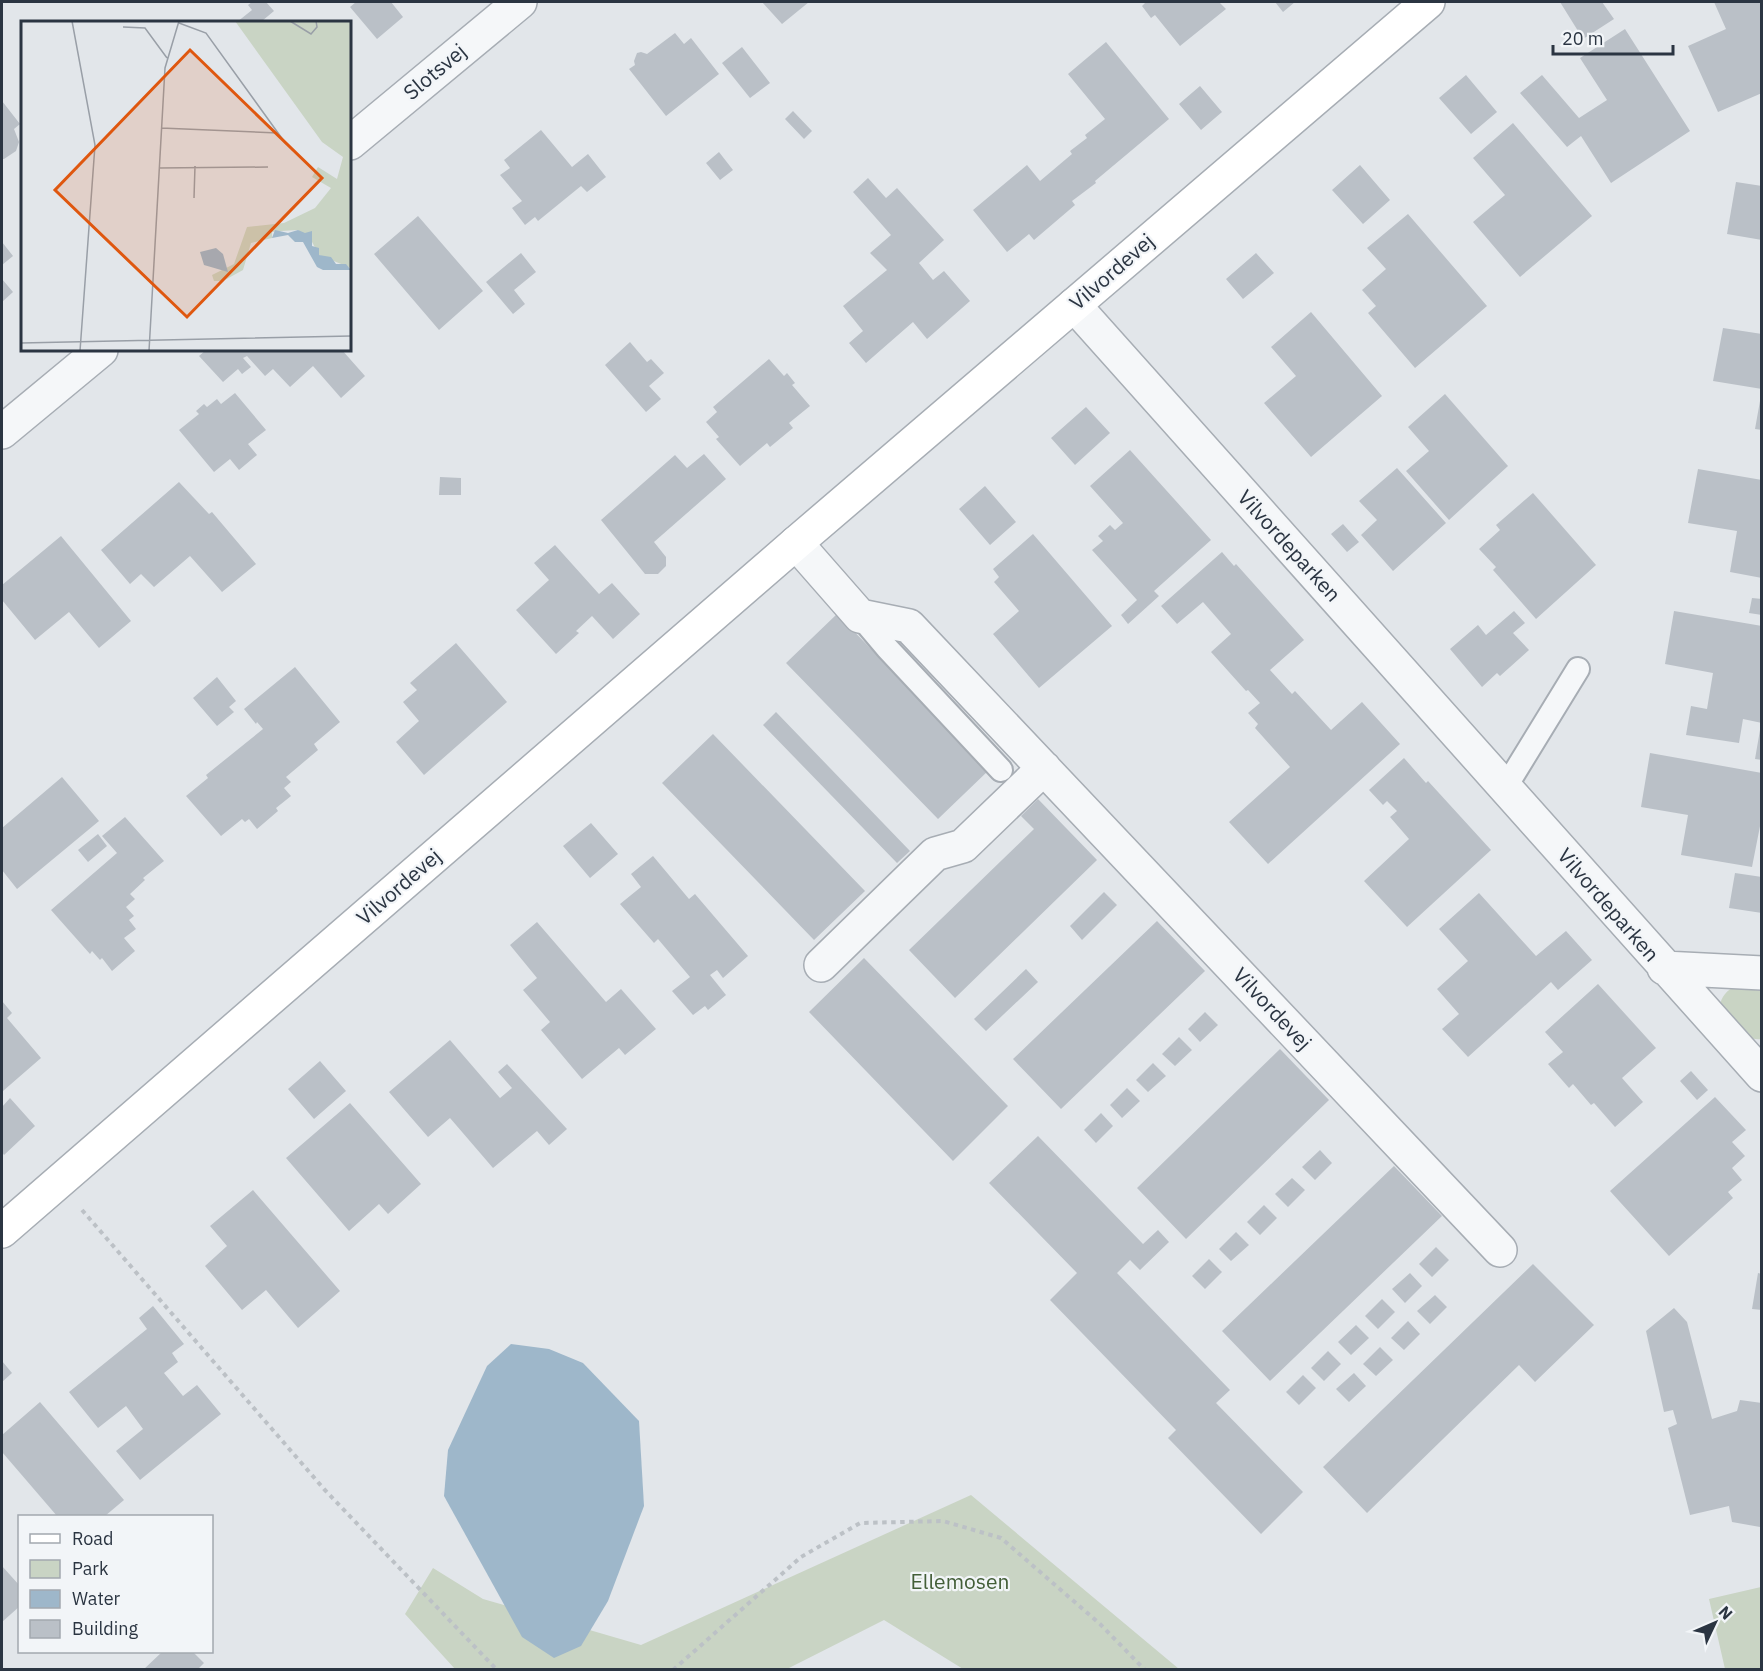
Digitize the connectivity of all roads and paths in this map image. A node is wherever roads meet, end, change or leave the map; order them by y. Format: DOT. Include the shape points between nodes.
graph roads {
  1 [pos="520,2"];
  2 [pos="1428,2"];
  3 [pos="351,142"];
  4 [pos="1074,305"];
  5 [pos="100,351"];
  6 [pos="2,432"];
  7 [pos="796,543"];
  8 [pos="860,616"];
  9 [pos="1578,669"];
  10 [pos="1044,768"];
  11 [pos="1001,770"];
  12 [pos="1505,788"];
  13 [pos="821,965"];
  14 [pos="1664,968"];
  15 [pos="1761,974"];
  16 [pos="1761,1075"];
  17 [pos="58,1182"];
  18 [pos="2,1231"];
  19 [pos="1500,1250"];
  20 [pos="497,1670"];
  21 [pos="673,1670"];
  22 [pos="1145,1670"];
  1 -- 3 [label="street, Slotsvej"];
  2 -- 4 [label="street, Vilvordevej"];
  4 -- 7 [label="street, Vilvordevej"];
  4 -- 12 [label="street, Vilvordeparken"];
  5 -- 6 [label="street"];
  7 -- 8 [label="street"];
  7 -- 17 [label="street, Vilvordevej"];
  8 -- 10 [label="street, Vilvordevej" via="909,626"];
  8 -- 11 [label="lane"];
  9 -- 12 [label="lane"];
  10 -- 13 [label="street" via="963,846 935,854"];
  10 -- 19 [label="street, Vilvordevej"];
  12 -- 14 [label="street, Vilvordeparken"];
  14 -- 15 [label="street, Vilvordeparken"];
  14 -- 16 [label="street, Vilvordeparken"];
  17 -- 18 [label="street, Vilvordevej"];
  17 -- 20 [label="path" via="324,1489"];
  21 -- 22 [label="path" via="801,1557 860,1523 943,1521 1001,1538 1100,1624"];
}
